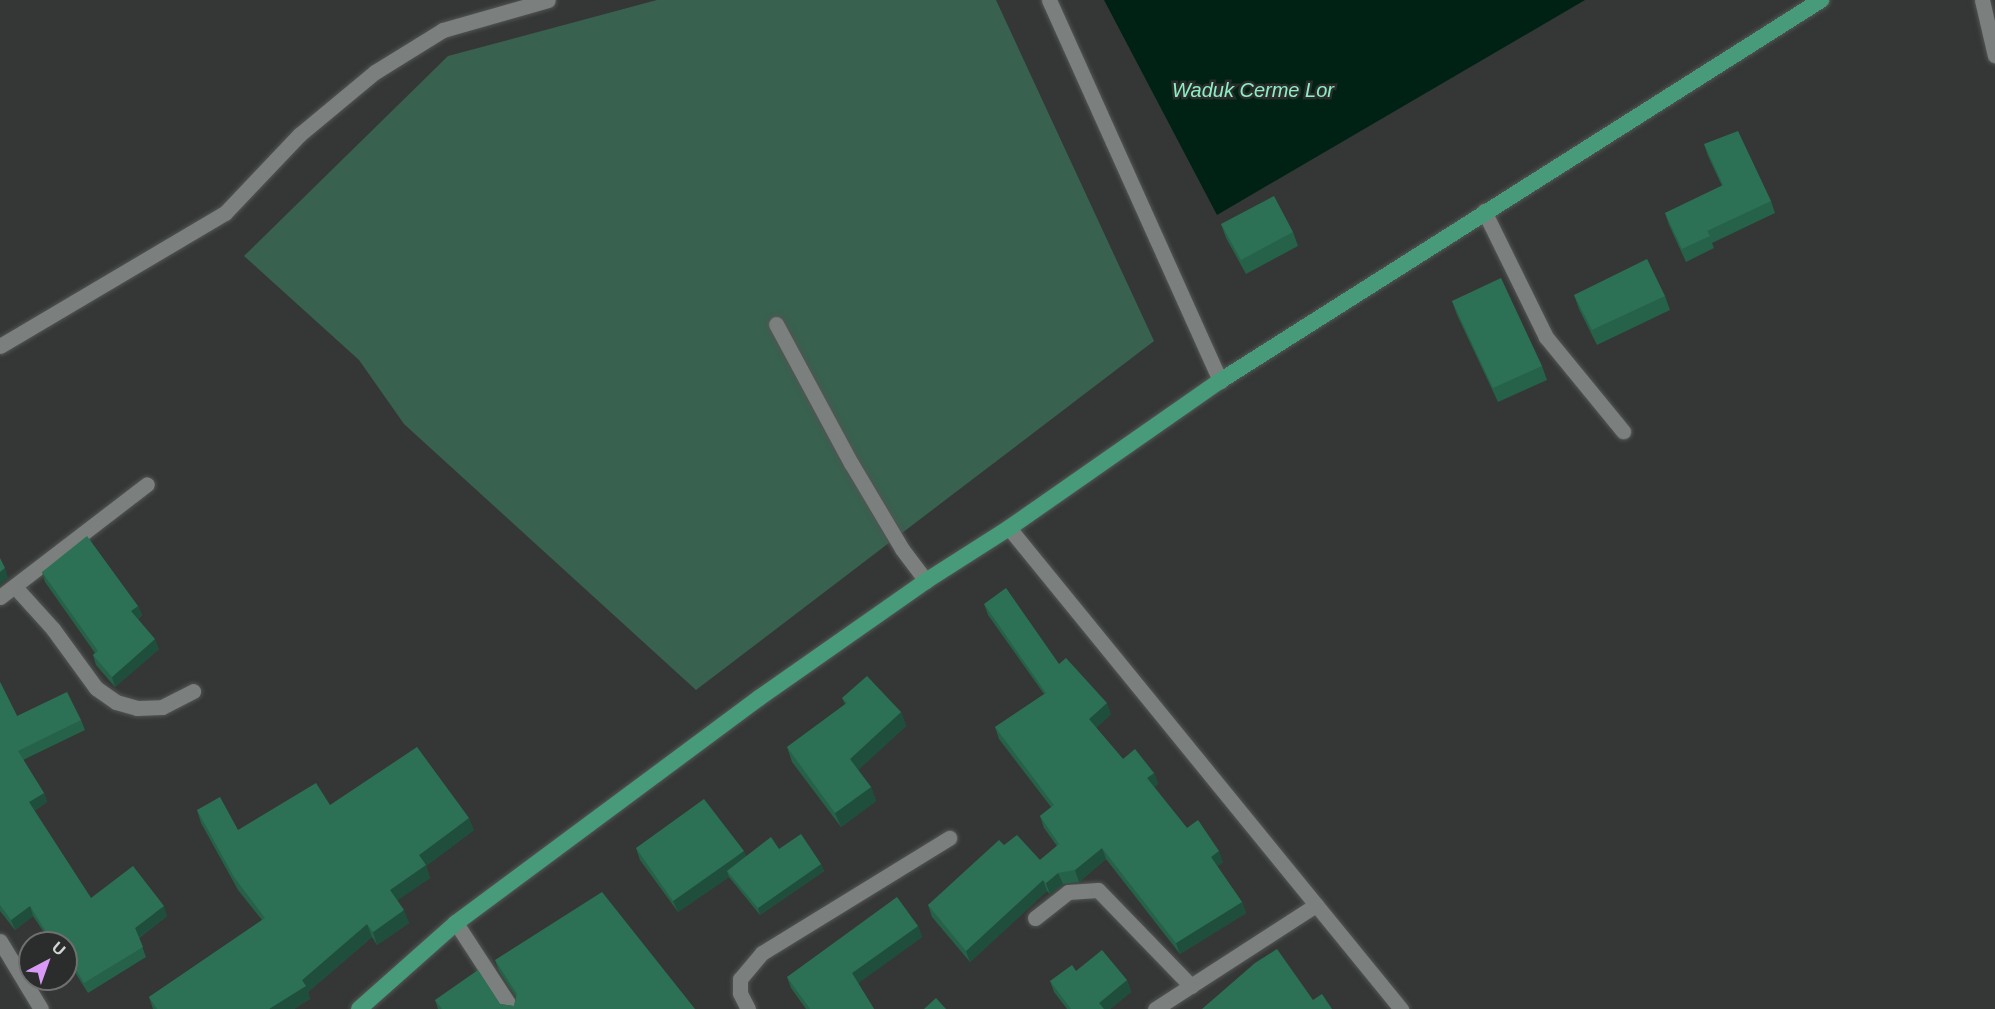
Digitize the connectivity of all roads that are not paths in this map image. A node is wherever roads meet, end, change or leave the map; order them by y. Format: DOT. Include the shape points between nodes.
graph roads {
  1 [pos="548,0"];
  2 [pos="1049,0"];
  3 [pos="1821,0"];
  4 [pos="1982,0"];
  5 [pos="1995,56"];
  6 [pos="1484,211"];
  7 [pos="776,324"];
  8 [pos="0,346"];
  9 [pos="1220,381"];
  10 [pos="1623,432"];
  11 [pos="147,484"];
  12 [pos="1009,528"];
  13 [pos="926,581"];
  14 [pos="16,588"];
  15 [pos="0,597"];
  16 [pos="193,691"];
  17 [pos="949,838"];
  18 [pos="1316,905"];
  19 [pos="1035,918"];
  20 [pos="456,923"];
  21 [pos="0,941"];
  22 [pos="1191,986"];
  23 [pos="41,1009"];
  24 [pos="359,1009"];
  25 [pos="512,1009"];
  26 [pos="748,1009"];
  27 [pos="1155,1009"];
  28 [pos="1401,1009"];
  1 -- 8 [label="street" via="442,30 375,72 299,135 225,213"];
  2 -- 9 [label="street"];
  3 -- 6 [label="highway"];
  4 -- 5 [label="street"];
  6 -- 9 [label="highway"];
  6 -- 10 [label="street" via="1546,337"];
  7 -- 13 [label="street" via="868,491"];
  9 -- 12 [label="highway"];
  11 -- 14 [label="street"];
  12 -- 13 [label="highway"];
  12 -- 18 [label="street"];
  13 -- 20 [label="highway" via="759,698"];
  14 -- 15 [label="street"];
  14 -- 16 [label="street" via="53,629 96,688 116,702 137,708 162,707"];
  17 -- 26 [label="street" via="762,953 740,979 740,993"];
  18 -- 22 [label="street"];
  18 -- 28 [label="street"];
  19 -- 22 [label="street" via="1068,892 1098,890"];
  20 -- 24 [label="highway"];
  20 -- 25 [label="street"];
  21 -- 23 [label="street"];
  22 -- 27 [label="street"];
}
